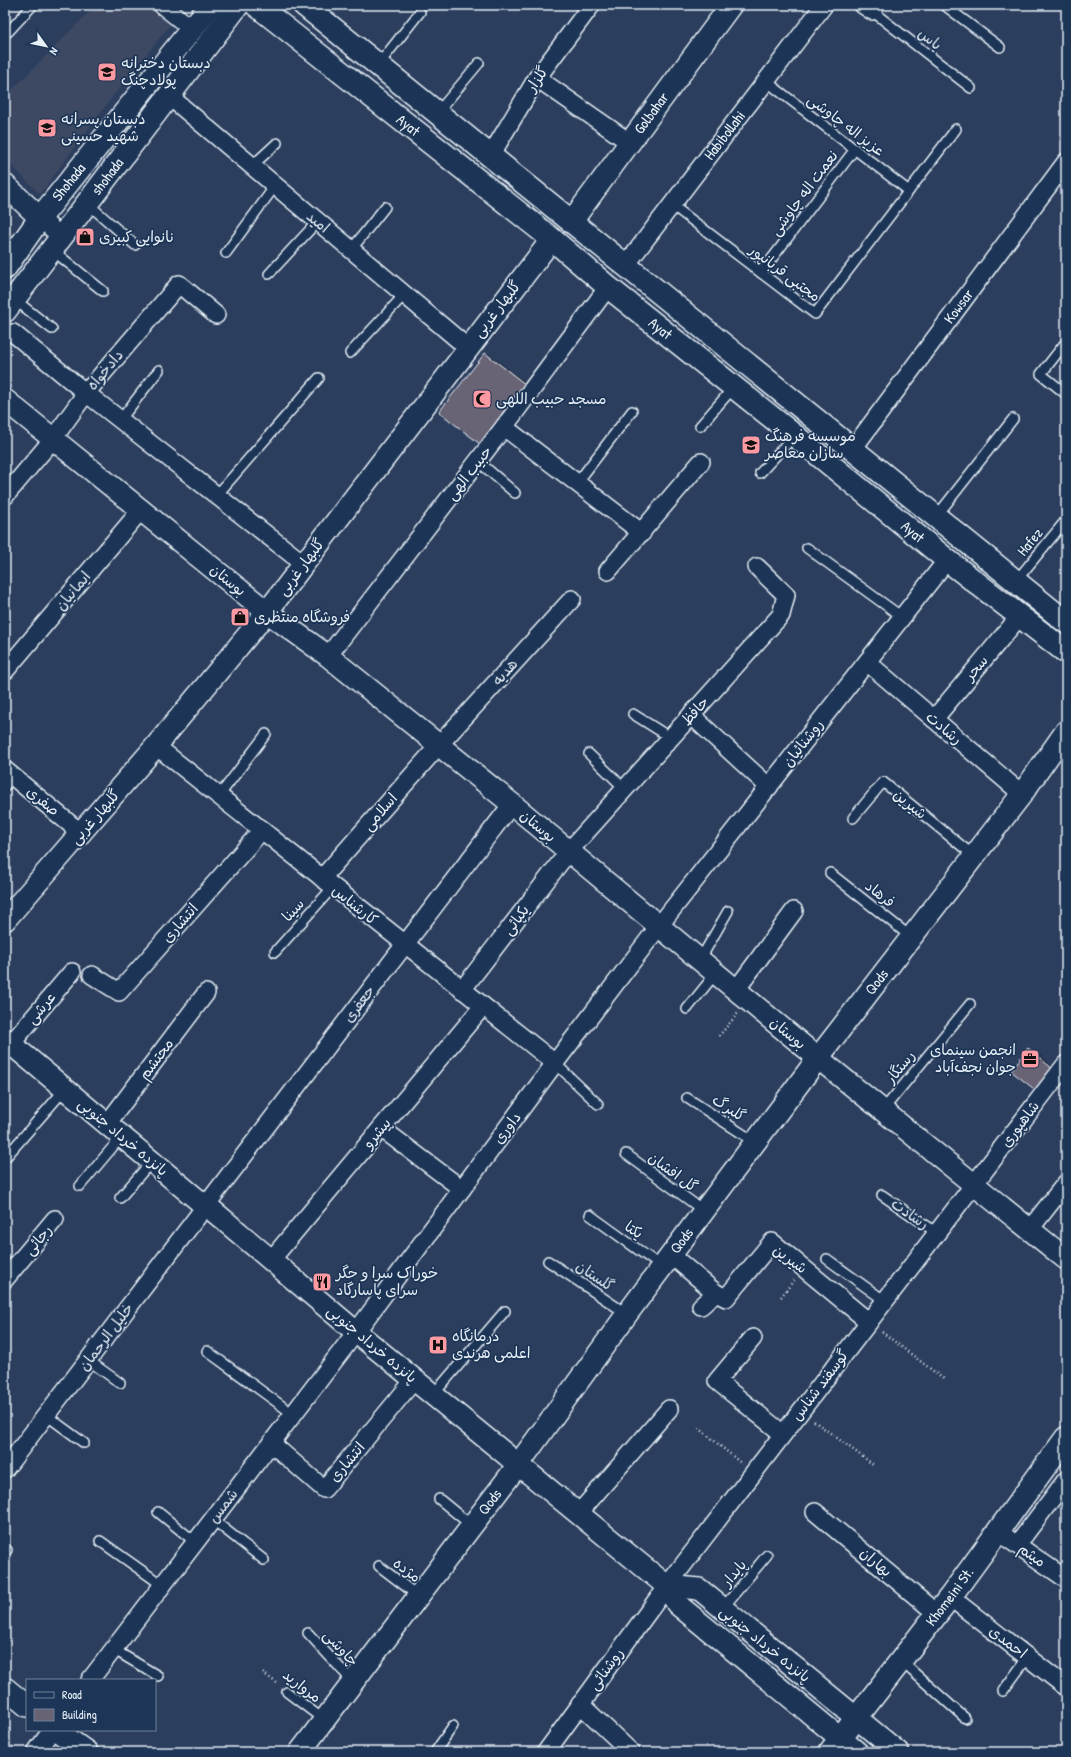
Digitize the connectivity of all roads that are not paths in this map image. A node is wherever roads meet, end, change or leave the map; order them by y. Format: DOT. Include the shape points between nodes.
graph roads {
  1 [pos="33,5"];
  2 [pos="162,5"];
  3 [pos="210,5"];
  4 [pos="238,5"];
  5 [pos="256,5"];
  6 [pos="304,5"];
  7 [pos="731,5"];
  8 [pos="824,5"];
  9 [pos="944,5"];
  10 [pos="590,7"];
  11 [pos="870,7"];
  12 [pos="420,12"];
  13 [pos="192,29"];
  14 [pos="337,31"];
  15 [pos="8,32"];
  16 [pos="1000,47"];
  17 [pos="319,53"];
  18 [pos="479,63"];
  19 [pos="379,64"];
  20 [pos="537,78"];
  21 [pos="766,81"];
  22 [pos="971,88"];
  23 [pos="168,96"];
  24 [pos="437,113"];
  25 [pos="956,128"];
  26 [pos="629,142"];
  27 [pos="277,143"];
  28 [pos="855,149"];
  29 [pos="490,156"];
  30 [pos="1066,162"];
  31 [pos="252,166"];
  32 [pos="5,185"];
  33 [pos="275,186"];
  34 [pos="909,191"];
  35 [pos="87,203"];
  36 [pos="672,205"];
  37 [pos="385,207"];
  38 [pos="40,218"];
  39 [pos="572,221"];
  40 [pos="318,222"];
  41 [pos="552,239"];
  42 [pos="56,243"];
  43 [pos="135,245"];
  44 [pos="352,250"];
  45 [pos="226,253"];
  46 [pos="626,265"];
  47 [pos="5,268"];
  48 [pos="761,273"];
  49 [pos="269,274"];
  50 [pos="608,287"];
  51 [pos="103,291"];
  52 [pos="404,295"];
  53 [pos="9,305"];
  54 [pos="216,315"];
  55 [pos="52,329"];
  56 [pos="13,333"];
  57 [pos="1066,342"];
  58 [pos="468,348"];
  59 [pos="350,353"];
  60 [pos="159,370"];
  61 [pos="319,378"];
  62 [pos="733,388"];
  63 [pos="86,393"];
  64 [pos="1066,394"];
  65 [pos="5,400"];
  66 [pos="632,411"];
  67 [pos="121,419"];
  68 [pos="1013,419"];
  69 [pos="700,426"];
  70 [pos="504,427"];
  71 [pos="794,435"];
  72 [pos="53,439"];
  73 [pos="852,450"];
  74 [pos="478,461"];
  75 [pos="701,462"];
  76 [pos="760,473"];
  77 [pos="577,483"];
  78 [pos="515,493"];
  79 [pos="217,495"];
  80 [pos="5,496"];
  81 [pos="141,510"];
  82 [pos="936,517"];
  83 [pos="1066,520"];
  84 [pos="642,533"];
  85 [pos="807,548"];
  86 [pos="946,560"];
  87 [pos="304,564"];
  88 [pos="757,567"];
  89 [pos="608,571"];
  90 [pos="1016,581"];
  91 [pos="572,599"];
  92 [pos="267,612"];
  93 [pos="902,617"];
  94 [pos="1019,617"];
  95 [pos="1066,622"];
  96 [pos="1066,652"];
  97 [pos="328,656"];
  98 [pos="867,662"];
  99 [pos="5,671"];
  100 [pos="633,714"];
  101 [pos="691,715"];
  102 [pos="934,719"];
  103 [pos="1066,731"];
  104 [pos="266,734"];
  105 [pos="671,738"];
  106 [pos="438,745"];
  107 [pos="156,746"];
  108 [pos="589,754"];
  109 [pos="8,777"];
  110 [pos="769,787"];
  111 [pos="625,789"];
  112 [pos="1022,794"];
  113 [pos="219,796"];
  114 [pos="512,804"];
  115 [pos="853,818"];
  116 [pos="262,830"];
  117 [pos="81,833"];
  118 [pos="569,851"];
  119 [pos="974,856"];
  120 [pos="830,873"];
  121 [pos="327,882"];
  122 [pos="728,911"];
  123 [pos="794,911"];
  124 [pos="5,920"];
  125 [pos="659,926"];
  126 [pos="912,937"];
  127 [pos="405,944"];
  128 [pos="275,952"];
  129 [pos="708,967"];
  130 [pos="72,972"];
  131 [pos="92,975"];
  132 [pos="462,990"];
  133 [pos="206,993"];
  134 [pos="742,995"];
  135 [pos="970,1004"];
  136 [pos="483,1006"];
  137 [pos="687,1009"];
  138 [pos="8,1042"];
  139 [pos="818,1058"];
  140 [pos="555,1063"];
  141 [pos="1066,1064"];
  142 [pos="65,1089"];
  143 [pos="687,1098"];
  144 [pos="598,1104"];
  145 [pos="883,1110"];
  146 [pos="381,1128"];
  147 [pos="114,1130"];
  148 [pos="755,1142"];
  149 [pos="626,1154"];
  150 [pos="5,1158"];
  151 [pos="152,1161"];
  152 [pos="1066,1183"];
  153 [pos="974,1184"];
  154 [pos="80,1186"];
  155 [pos="462,1189"];
  156 [pos="882,1195"];
  157 [pos="120,1198"];
  158 [pos="206,1204"];
  159 [pos="704,1211"];
  160 [pos="590,1215"];
  161 [pos="55,1219"];
  162 [pos="1030,1230"];
  163 [pos="937,1233"];
  164 [pos="827,1259"];
  165 [pos="1066,1259"];
  166 [pos="271,1260"];
  167 [pos="548,1261"];
  168 [pos="667,1261"];
  169 [pos="5,1279"];
  170 [pos="716,1293"];
  171 [pos="885,1301"];
  172 [pos="701,1306"];
  173 [pos="505,1311"];
  174 [pos="627,1314"];
  175 [pos="869,1322"];
  176 [pos="356,1332"];
  177 [pos="753,1338"];
  178 [pos="207,1351"];
  179 [pos="88,1360"];
  180 [pos="414,1380"];
  181 [pos="120,1383"];
  182 [pos="432,1395"];
  183 [pos="669,1409"];
  184 [pos="292,1414"];
  185 [pos="46,1415"];
  186 [pos="784,1434"];
  187 [pos="1066,1438"];
  188 [pos="84,1443"];
  189 [pos="270,1443"];
  190 [pos="518,1466"];
  191 [pos="5,1469"];
  192 [pos="1066,1480"];
  193 [pos="439,1499"];
  194 [pos="158,1512"];
  195 [pos="815,1512"];
  196 [pos="578,1514"];
  197 [pos="212,1519"];
  198 [pos="472,1526"];
  199 [pos="997,1531"];
  200 [pos="100,1541"];
  201 [pos="195,1542"];
  202 [pos="1017,1545"];
  203 [pos="767,1555"];
  204 [pos="264,1560"];
  205 [pos="379,1566"];
  206 [pos="1066,1579"];
  207 [pos="162,1585"];
  208 [pos="666,1586"];
  209 [pos="418,1596"];
  210 [pos="943,1605"];
  211 [pos="722,1608"];
  212 [pos="308,1633"];
  213 [pos="113,1649"];
  214 [pos="1028,1657"];
  215 [pos="900,1661"];
  216 [pos="158,1676"];
  217 [pos="91,1679"];
  218 [pos="353,1682"];
  219 [pos="1066,1687"];
  220 [pos="5,1688"];
  221 [pos="1003,1691"];
  222 [pos="288,1692"];
  223 [pos="580,1704"];
  224 [pos="26,1705"];
  225 [pos="856,1718"];
  226 [pos="965,1718"];
  227 [pos="324,1720"];
  228 [pos="453,1726"];
  229 [pos="51,1731"];
  230 [pos="57,1731"];
  231 [pos="842,1748"];
  232 [pos="36,1752"];
  233 [pos="87,1752"];
  234 [pos="300,1752"];
  235 [pos="435,1752"];
  236 [pos="546,1752"];
  237 [pos="631,1752"];
  238 [pos="898,1752"];
  1 -- 15 [label="lane"];
  2 -- 13 [label="street"];
  3 -- 13 [label="main road, Shohada"];
  4 -- 23 [label="main road, shohada"];
  5 -- 17 [label="main road, Ayat"];
  6 -- 14 [label="main road, Ayat"];
  7 -- 26 [label="street, Golbahar"];
  8 -- 21 [label="street, Habibollahi"];
  9 -- 16 [label="lane"];
  10 -- 20 [label="street, گلزار"];
  11 -- 22 [label="lane, یاس"];
  12 -- 19 [label="lane"];
  13 -- 38 [label="main road, Shohada"];
  14 -- 17 [label="main road"];
  14 -- 19 [label="main road, Ayat"];
  17 -- 41 [label="main road, Ayat"];
  18 -- 24 [label="lane"];
  19 -- 24 [label="main road, Ayat"];
  20 -- 26 [label="street"];
  20 -- 29 [label="street, گلزار"];
  21 -- 28 [label="lane, عزیز اله چاوشی"];
  21 -- 36 [label="street, Habibollahi"];
  23 -- 31 [label="street, امید"];
  23 -- 35 [label="main road, shohada"];
  24 -- 29 [label="main road, Ayat"];
  25 -- 34 [label="lane"];
  26 -- 39 [label="street, Golbahar"];
  27 -- 31 [label="lane"];
  28 -- 34 [label="lane, عزیز اله چاوشی"];
  28 -- 48 [label="lane, نعمت اله چاوشی"];
  29 -- 39 [label="main road, Ayat"];
  30 -- 73 [label="street, Kowsar"];
  31 -- 33 [label="street, امید"];
  32 -- 38 [label="street"];
  33 -- 40 [label="street, امید"];
  33 -- 45 [label="lane"];
  34 -- 48 [label="lane, مجتبی قربانپور" via="815,314"];
  35 -- 42 [label="main road, shohada"];
  35 -- 43 [label="lane"];
  36 -- 46 [label="street, Habibollahi"];
  36 -- 48 [label="lane, مجتبی قربانپور"];
  37 -- 44 [label="lane"];
  38 -- 42 [label="street"];
  38 -- 47 [label="main road, Shohada"];
  39 -- 46 [label="main road, Ayat"];
  40 -- 44 [label="street, امید"];
  40 -- 49 [label="lane"];
  41 -- 50 [label="main road, Ayat"];
  41 -- 58 [label="street, گلبهار غربی"];
  42 -- 51 [label="lane"];
  42 -- 53 [label="main road, shohada"];
  44 -- 52 [label="street, امید"];
  46 -- 73 [label="main road, Ayat"];
  50 -- 62 [label="main road, Ayat"];
  50 -- 70 [label="street, حبیب الهی"];
  52 -- 58 [label="street, امید"];
  52 -- 59 [label="lane"];
  53 -- 55 [label="lane"];
  54 -- 63 [label="street, دادخواه" via="179,284"];
  56 -- 63 [label="street"];
  57 -- 64 [label="lane" via="1041,374"];
  58 -- 87 [label="street, گلبهار غربی"];
  60 -- 67 [label="lane"];
  61 -- 79 [label="lane"];
  62 -- 69 [label="lane"];
  62 -- 71 [label="main road, Ayat"];
  63 -- 67 [label="street"];
  63 -- 72 [label="street, دادخواه"];
  65 -- 72 [label="street, بوستان"];
  66 -- 77 [label="lane"];
  67 -- 79 [label="street"];
  68 -- 82 [label="lane"];
  70 -- 74 [label="street, حبیب الهی"];
  70 -- 77 [label="street"];
  71 -- 76 [label="lane"];
  71 -- 86 [label="main road, Ayat"];
  72 -- 80 [label="street, دادخواه"];
  72 -- 81 [label="street, بوستان"];
  73 -- 82 [label="main road, Ayat"];
  74 -- 78 [label="lane"];
  74 -- 97 [label="street, حبیب الهی"];
  75 -- 84 [label="street"];
  77 -- 84 [label="street"];
  79 -- 87 [label="street"];
  81 -- 92 [label="street, بوستان"];
  81 -- 99 [label="street, ایمانیان"];
  82 -- 90 [label="main road, Ayat"];
  83 -- 90 [label="lane, Hafez"];
  84 -- 89 [label="street"];
  85 -- 93 [label="lane"];
  86 -- 93 [label="street, روشنائیان"];
  86 -- 94 [label="main road, Ayat"];
  87 -- 92 [label="street, گلبهار غربی"];
  88 -- 101 [label="street, حافظ" via="786,595 781,615"];
  90 -- 95 [label="main road, Ayat"];
  91 -- 106 [label="street, هدیه"];
  92 -- 97 [label="street, بوستان"];
  92 -- 107 [label="street, گلبهار غربی"];
  93 -- 98 [label="street, روشنائیان"];
  94 -- 96 [label="main road, Ayat"];
  94 -- 102 [label="street, سحر"];
  97 -- 106 [label="street, بوستان"];
  98 -- 102 [label="street, رشادت"];
  98 -- 110 [label="street, روشنائیان"];
  100 -- 105 [label="lane"];
  101 -- 105 [label="street, حافظ"];
  101 -- 110 [label="street"];
  102 -- 112 [label="street, رشادت"];
  103 -- 112 [label="street, Qods"];
  104 -- 113 [label="lane"];
  105 -- 111 [label="street, حافظ"];
  106 -- 114 [label="street, بوستان"];
  106 -- 121 [label="street, اسلامی"];
  107 -- 113 [label="street, کارشناس"];
  107 -- 117 [label="street, گلبهار غربی"];
  108 -- 111 [label="lane"];
  109 -- 117 [label="street, صفری"];
  110 -- 125 [label="street, روشنائیان"];
  111 -- 118 [label="street, حافظ"];
  112 -- 119 [label="street, Qods"];
  113 -- 116 [label="street, کارشناس"];
  114 -- 118 [label="street, بوستان"];
  114 -- 127 [label="street, جعفری"];
  115 -- 119 [label="lane, شیرین" via="883,782"];
  116 -- 121 [label="street, کارشناس"];
  116 -- 131 [label="street, انتشاری" via="119,992"];
  117 -- 124 [label="street, گلبهار غربی"];
  118 -- 125 [label="street, بوستان"];
  118 -- 132 [label="street, یکپائی"];
  119 -- 126 [label="street, Qods"];
  120 -- 126 [label="lane, فرهاد"];
  121 -- 127 [label="street, کارشناس"];
  121 -- 128 [label="lane, سینا"];
  122 -- 129 [label="lane"];
  123 -- 134 [label="street"];
  125 -- 129 [label="street, بوستان"];
  125 -- 140 [label="street, داوری"];
  126 -- 139 [label="street, Qods"];
  127 -- 132 [label="street, کارشناس"];
  127 -- 158 [label="street, جعفری"];
  129 -- 134 [label="street, بوستان"];
  129 -- 137 [label="lane"];
  130 -- 138 [label="street, عرشی"];
  132 -- 136 [label="street, کارشناس"];
  133 -- 147 [label="street, محتشم"];
  134 -- 139 [label="street, بوستان"];
  135 -- 145 [label="lane, رستگار"];
  136 -- 140 [label="street, کارشناس"];
  136 -- 146 [label="street, پیشرو"];
  138 -- 142 [label="street, پانزده خرداد جنوبی"];
  139 -- 145 [label="street, بوستان"];
  139 -- 148 [label="street, Qods"];
  140 -- 144 [label="lane"];
  140 -- 155 [label="street, داوری"];
  141 -- 153 [label="street, شاهپوری"];
  142 -- 147 [label="street, پانزده خرداد جنوبی"];
  142 -- 150 [label="lane"];
  143 -- 148 [label="lane, گلبرگ"];
  145 -- 153 [label="street, بوستان"];
  146 -- 155 [label="street"];
  146 -- 166 [label="street, پیشرو"];
  147 -- 151 [label="street, پانزده خرداد جنوبی"];
  147 -- 154 [label="lane"];
  148 -- 159 [label="street, Qods"];
  149 -- 159 [label="lane, گل افشان"];
  151 -- 157 [label="lane"];
  151 -- 158 [label="street, پانزده خرداد جنوبی"];
  152 -- 162 [label="street"];
  153 -- 162 [label="street, بوستان"];
  153 -- 163 [label="street, گوسفند شناس"];
  155 -- 176 [label="street, داوری"];
  156 -- 163 [label="lane, رشادت"];
  158 -- 166 [label="street, پانزده خرداد جنوبی"];
  158 -- 179 [label="street, خلیل الرحمان"];
  159 -- 168 [label="street, Qods"];
  160 -- 168 [label="lane, یکتا"];
  161 -- 169 [label="street, رجائی"];
  162 -- 165 [label="street, بوستان"];
  163 -- 171 [label="street, گوسفند شناس"];
  164 -- 171 [label="lane"];
  166 -- 176 [label="street, پانزده خرداد جنوبی"];
  167 -- 174 [label="lane, گلستان"];
  168 -- 170 [label="street"];
  168 -- 174 [label="street, Qods"];
  170 -- 172 [label="street"];
  170 -- 175 [label="street, شیرین" via="726,1298 772,1242"];
  171 -- 175 [label="street, گوسفند شناس"];
  173 -- 182 [label="lane"];
  174 -- 190 [label="street, Qods"];
  175 -- 186 [label="street, گوسفند شناس"];
  176 -- 180 [label="street, پانزده خرداد جنوبی"];
  176 -- 184 [label="street, شمس"];
  177 -- 186 [label="street" via="717,1382"];
  178 -- 184 [label="lane"];
  179 -- 181 [label="lane"];
  179 -- 185 [label="street, خلیل الرحمان"];
  180 -- 182 [label="street, پانزده خرداد جنوبی"];
  180 -- 189 [label="street, انتشاری" via="324,1489"];
  182 -- 190 [label="street, پانزده خرداد جنوبی"];
  183 -- 196 [label="street"];
  184 -- 189 [label="street, شمس"];
  185 -- 188 [label="lane"];
  185 -- 191 [label="street, خلیل الرحمان"];
  186 -- 208 [label="street, گوسفند شناس"];
  187 -- 199 [label="main road, Khomeini St."];
  189 -- 197 [label="street, شمس"];
  190 -- 196 [label="street, پانزده خرداد جنوبی"];
  190 -- 198 [label="street, Qods"];
  192 -- 202 [label="street"];
  193 -- 198 [label="lane"];
  194 -- 201 [label="lane"];
  195 -- 210 [label="street, بهاران"];
  196 -- 208 [label="street, پانزده خرداد جنوبی"];
  197 -- 201 [label="street, شمس"];
  197 -- 204 [label="lane"];
  198 -- 209 [label="street, Qods"];
  199 -- 202 [label="street, میثم"];
  199 -- 210 [label="main road, Khomeini St."];
  200 -- 207 [label="lane"];
  201 -- 207 [label="street, شمس"];
  202 -- 206 [label="street, میثم"];
  203 -- 211 [label="lane, پایدار"];
  205 -- 209 [label="lane, مژده"];
  207 -- 213 [label="street, شمس"];
  208 -- 211 [label="street, پانزده خرداد جنوبی" via="699,1589"];
  208 -- 223 [label="street, روشنائی"];
  208 -- 231 [label="street, پانزده خرداد جنوبی" via="677,1604"];
  209 -- 218 [label="street, Qods"];
  210 -- 214 [label="street, احمدی"];
  210 -- 215 [label="main road, Khomeini St."];
  211 -- 225 [label="street, پانزده خرداد جنوبی"];
  212 -- 218 [label="lane, چاوشی"];
  213 -- 216 [label="lane"];
  213 -- 217 [label="street, شمس"];
  214 -- 219 [label="street, احمدی"];
  214 -- 221 [label="lane"];
  215 -- 225 [label="main road, Khomeini St."];
  215 -- 226 [label="lane"];
  218 -- 227 [label="street, Qods"];
  220 -- 224 [label="street"];
  222 -- 227 [label="lane, مروارید"];
  223 -- 236 [label="street, روشنائی"];
  223 -- 237 [label="street"];
  225 -- 231 [label="main road, Khomeini St."];
  225 -- 238 [label="street, پانزده خرداد جنوبی"];
  227 -- 234 [label="street, Qods"];
  228 -- 235 [label="lane"];
  229 -- 232 [label="street"];
  230 -- 233 [label="street"];
}
